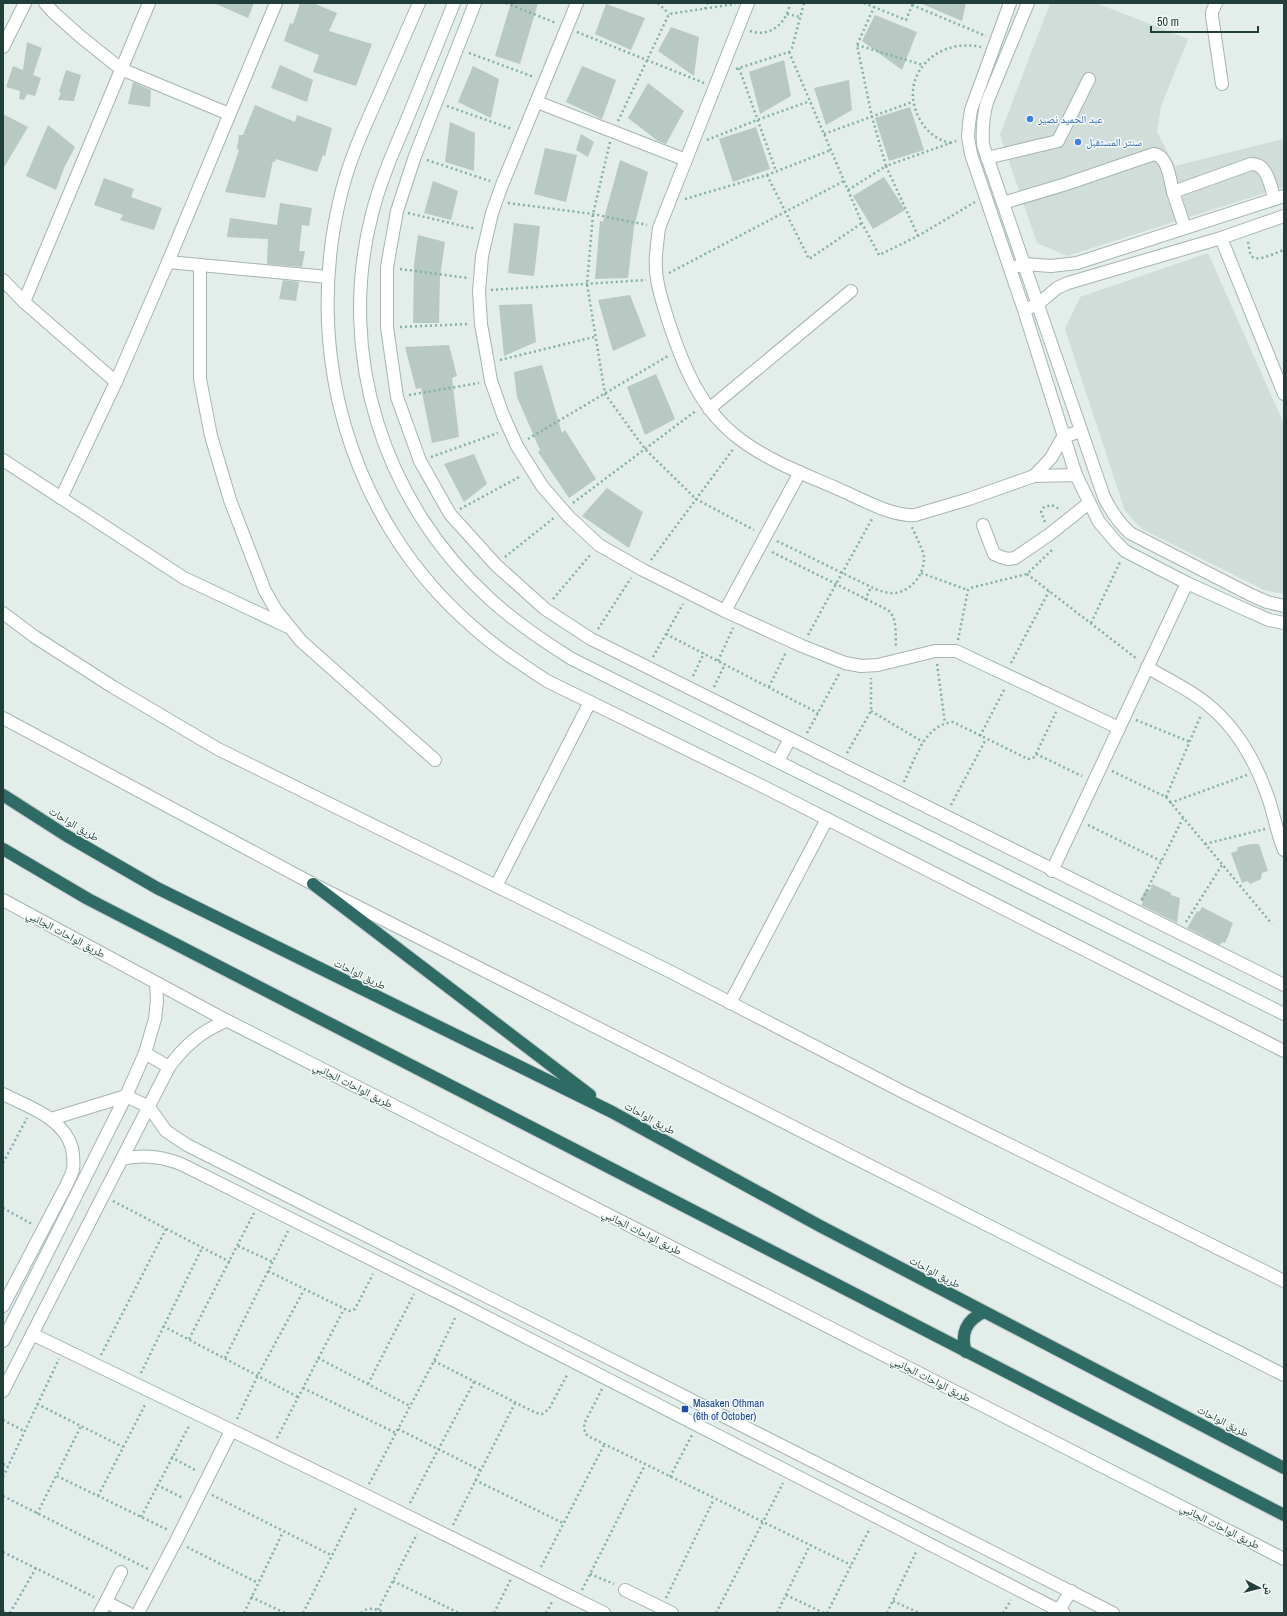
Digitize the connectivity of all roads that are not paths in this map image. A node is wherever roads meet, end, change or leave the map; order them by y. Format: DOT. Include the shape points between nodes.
graph roads {
  1 [pos="26,3"];
  2 [pos="45,3"];
  3 [pos="149,3"];
  4 [pos="276,3"];
  5 [pos="419,3"];
  6 [pos="454,3"];
  7 [pos="475,3"];
  8 [pos="577,3"];
  9 [pos="748,3"];
  10 [pos="1010,3"];
  11 [pos="1028,3"];
  12 [pos="1216,3"];
  13 [pos="3,47"];
  14 [pos="121,69"];
  15 [pos="1089,79"];
  16 [pos="1222,84"];
  17 [pos="537,102"];
  18 [pos="229,114"];
  19 [pos="987,158"];
  20 [pos="686,160"];
  21 [pos="1173,192"];
  22 [pos="1279,197"];
  23 [pos="1002,203"];
  24 [pos="1284,216"];
  25 [pos="1185,228"];
  26 [pos="1221,238"];
  27 [pos="168,262"];
  28 [pos="1024,264"];
  29 [pos="200,265"];
  30 [pos="1010,267"];
  31 [pos="328,277"];
  32 [pos="3,280"];
  33 [pos="851,291"];
  34 [pos="24,302"];
  35 [pos="1038,304"];
  36 [pos="1024,310"];
  37 [pos="116,382"];
  38 [pos="1284,394"];
  39 [pos="707,406"];
  40 [pos="1081,431"];
  41 [pos="1063,437"];
  42 [pos="3,460"];
  43 [pos="800,472"];
  44 [pos="1076,475"];
  45 [pos="1034,476"];
  46 [pos="61,498"];
  47 [pos="1089,503"];
  48 [pos="983,525"];
  49 [pos="1187,583"];
  50 [pos="1284,606"];
  51 [pos="725,611"];
  52 [pos="3,613"];
  53 [pos="1284,623"];
  54 [pos="288,627"];
  55 [pos="1147,667"];
  56 [pos="590,702"];
  57 [pos="3,718"];
  58 [pos="1119,728"];
  59 [pos="790,739"];
  60 [pos="435,760"];
  61 [pos="778,761"];
  62 [pos="3,795"];
  63 [pos="827,819"];
  64 [pos="3,849"];
  65 [pos="1284,850"];
  66 [pos="1052,871"];
  67 [pos="313,884"];
  68 [pos="496,886"];
  69 [pos="3,900"];
  70 [pos="156,982"];
  71 [pos="1284,985"];
  72 [pos="730,1003"];
  73 [pos="1284,1014"];
  74 [pos="226,1021"];
  75 [pos="1284,1051"];
  76 [pos="145,1053"];
  77 [pos="169,1067"];
  78 [pos="3,1094"];
  79 [pos="126,1096"];
  80 [pos="149,1107"];
  81 [pos="612,1112"];
  82 [pos="51,1119"];
  83 [pos="122,1159"];
  84 [pos="438,1272"];
  85 [pos="1284,1281"];
  86 [pos="424,1286"];
  87 [pos="4,1302"];
  88 [pos="984,1312"];
  89 [pos="32,1334"];
  90 [pos="3,1341"];
  91 [pos="966,1352"];
  92 [pos="1284,1375"];
  93 [pos="3,1391"];
  94 [pos="231,1431"];
  95 [pos="1284,1468"];
  96 [pos="1284,1515"];
  97 [pos="1284,1559"];
  98 [pos="121,1572"];
  99 [pos="625,1590"];
  100 [pos="1071,1591"];
  101 [pos="103,1608"];
  102 [pos="667,1610"];
  103 [pos="1061,1612"];
  104 [pos="128,1613"];
  105 [pos="138,1613"];
  106 [pos="604,1613"];
  107 [pos="1112,1613"];
  1 -- 13 [label="street"];
  2 -- 14 [label="street" via="81,37"];
  3 -- 14 [label="street"];
  4 -- 18 [label="street"];
  5 -- 31 [label="street" via="350,163 334,224"];
  6 -- 61 [label="street" via="380,184 371,215 360,277 362,361 375,415 394,466 420,515 439,543 470,580 508,615 550,646 572,658"];
  7 -- 59 [label="street" via="415,156 397,211 387,267 387,327 397,397 420,461 450,514 496,565 545,609 591,639"];
  8 -- 17 [label="street"];
  9 -- 20 [label="street"];
  10 -- 30 [label="street" via="968,124 971,154"];
  11 -- 19 [label="street" via="983,116 983,145"];
  12 -- 16 [label="street" via="1212,12"];
  14 -- 18 [label="street"];
  14 -- 34 [label="street"];
  15 -- 19 [label="street" via="1058,141"];
  17 -- 20 [label="street"];
  17 -- 51 [label="street" via="496,201 482,256 481,324 491,381 503,415 517,446 542,486 563,511 599,545 640,569"];
  18 -- 27 [label="street"];
  19 -- 23 [label="street"];
  20 -- 39 [label="street" via="659,228 655,253 657,279 678,351 692,384"];
  21 -- 22 [label="street" via="1256,164 1265,171"];
  21 -- 23 [label="street" via="1164,161 1154,154"];
  21 -- 25 [label="street"];
  22 -- 25 [label="street"];
  23 -- 28 [label="street"];
  24 -- 26 [label="street"];
  25 -- 28 [label="street" via="1077,263 1050,266"];
  26 -- 35 [label="street" via="1068,283"];
  26 -- 38 [label="street"];
  27 -- 29 [label="street"];
  27 -- 37 [label="street"];
  28 -- 30 [label="street"];
  28 -- 35 [label="street"];
  29 -- 31 [label="street"];
  29 -- 54 [label="street" via="200,379 211,436 230,500 265,591"];
  30 -- 36 [label="street"];
  31 -- 56 [label="street" via="329,346 339,404 355,460 395,537 429,582 471,626 521,664"];
  32 -- 34 [label="street"];
  33 -- 39 [label="street"];
  34 -- 37 [label="street"];
  35 -- 36 [label="street"];
  35 -- 40 [label="street"];
  36 -- 41 [label="street"];
  37 -- 46 [label="street"];
  39 -- 43 [label="street" via="740,440 757,452"];
  40 -- 41 [label="street"];
  40 -- 50 [label="street" via="1110,510 1130,533 1251,595"];
  41 -- 44 [label="street"];
  41 -- 45 [label="street" via="1051,458"];
  42 -- 46 [label="street"];
  43 -- 45 [label="street" via="878,507 907,516 969,499"];
  43 -- 51 [label="street"];
  44 -- 45 [label="street"];
  44 -- 47 [label="street"];
  46 -- 54 [label="street" via="184,578"];
  47 -- 48 [label="street" via="1015,558 1008,559 994,554"];
  47 -- 49 [label="street" via="1099,522 1125,550"];
  49 -- 53 [label="street" via="1263,617"];
  49 -- 55 [label="street"];
  51 -- 58 [label="street" via="797,644 845,663 861,666 897,661 935,651 956,651"];
  52 -- 68 [label="street" via="80,666 218,749"];
  54 -- 60 [label="street"];
  55 -- 58 [label="street"];
  55 -- 65 [label="street" via="1206,703 1225,719 1258,771"];
  56 -- 63 [label="street"];
  56 -- 68 [label="street"];
  57 -- 67 [label="street"];
  58 -- 66 [label="street"];
  59 -- 61 [label="street"];
  59 -- 66 [label="street"];
  61 -- 73 [label="street"];
  62 -- 81 [label="highway, طريق الواحات" via="67,836 163,891"];
  63 -- 72 [label="street"];
  63 -- 75 [label="street"];
  64 -- 91 [label="highway" via="88,899"];
  66 -- 71 [label="street"];
  67 -- 81 [label="highway"];
  67 -- 92 [label="street"];
  68 -- 72 [label="street"];
  69 -- 70 [label="street, طريق الواحات الجانبي"];
  70 -- 74 [label="street, طريق الواحات الجانبي"];
  70 -- 76 [label="street" via="155,1019"];
  72 -- 85 [label="street" via="904,1093"];
  74 -- 77 [label="street" via="200,1034"];
  74 -- 97 [label="street, طريق الواحات الجانبي"];
  76 -- 77 [label="street"];
  76 -- 79 [label="street"];
  77 -- 80 [label="street"];
  78 -- 82 [label="street"];
  79 -- 80 [label="street"];
  79 -- 82 [label="street"];
  79 -- 90 [label="street"];
  80 -- 83 [label="street"];
  80 -- 84 [label="street" via="166,1131 187,1145"];
  81 -- 88 [label="highway, طريق الواحات"];
  82 -- 87 [label="street" via="62,1128 70,1140 73,1169"];
  83 -- 86 [label="street" via="142,1156 171,1160"];
  83 -- 89 [label="street"];
  84 -- 86 [label="street"];
  84 -- 100 [label="street"];
  86 -- 103 [label="street"];
  88 -- 91 [label="highway" via="972,1319 964,1331"];
  88 -- 95 [label="highway, طريق الواحات"];
  89 -- 93 [label="street"];
  89 -- 94 [label="street"];
  91 -- 96 [label="highway"];
  94 -- 105 [label="street"];
  94 -- 106 [label="street"];
  98 -- 101 [label="street"];
  99 -- 102 [label="street"];
  100 -- 103 [label="street"];
  100 -- 107 [label="street"];
  101 -- 104 [label="street"];
}
